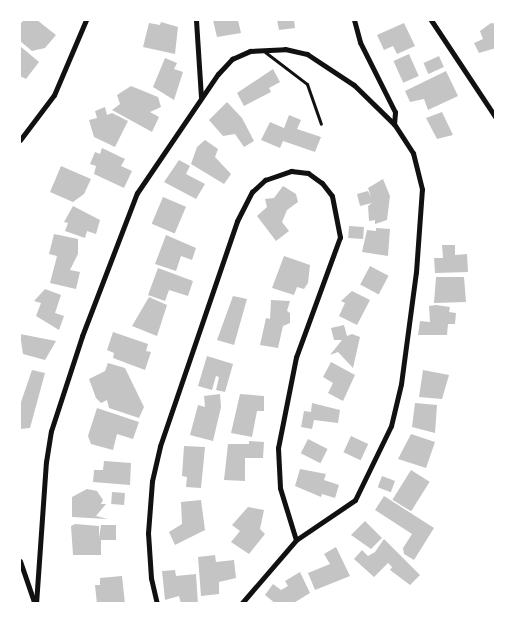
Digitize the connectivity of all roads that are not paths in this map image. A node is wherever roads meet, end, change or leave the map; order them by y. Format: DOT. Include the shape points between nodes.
graph roads {
  1 [pos="86,20"];
  2 [pos="196,20"];
  3 [pos="354,20"];
  4 [pos="431,20"];
  5 [pos="261,49"];
  6 [pos="201,99"];
  7 [pos="495,118"];
  8 [pos="321,124"];
  9 [pos="394,124"];
  10 [pos="20,140"];
  11 [pos="296,540"];
  12 [pos="20,561"];
  13 [pos="35,603"];
  14 [pos="157,603"];
  15 [pos="241,603"];
  1 -- 10 [label="street" via="54,95"];
  2 -- 6 [label="street"];
  3 -- 9 [label="street" via="360,42 394,112"];
  4 -- 7 [label="street"];
  5 -- 6 [label="street" via="244,53 226,64"];
  5 -- 8 [label="lane" via="307,84"];
  5 -- 9 [label="street" via="295,50 323,61"];
  6 -- 13 [label="street" via="129,208 82,336 48,451"];
  9 -- 11 [label="street" via="413,153 422,200 402,384 391,426 355,500"];
  11 -- 14 [label="street" via="280,488 278,448 296,357 340,237 332,196 308,173 291,171 265,180 252,192 237,221 160,446 152,481 148,533"];
  11 -- 15 [label="street"];
  12 -- 13 [label="street"];
}
